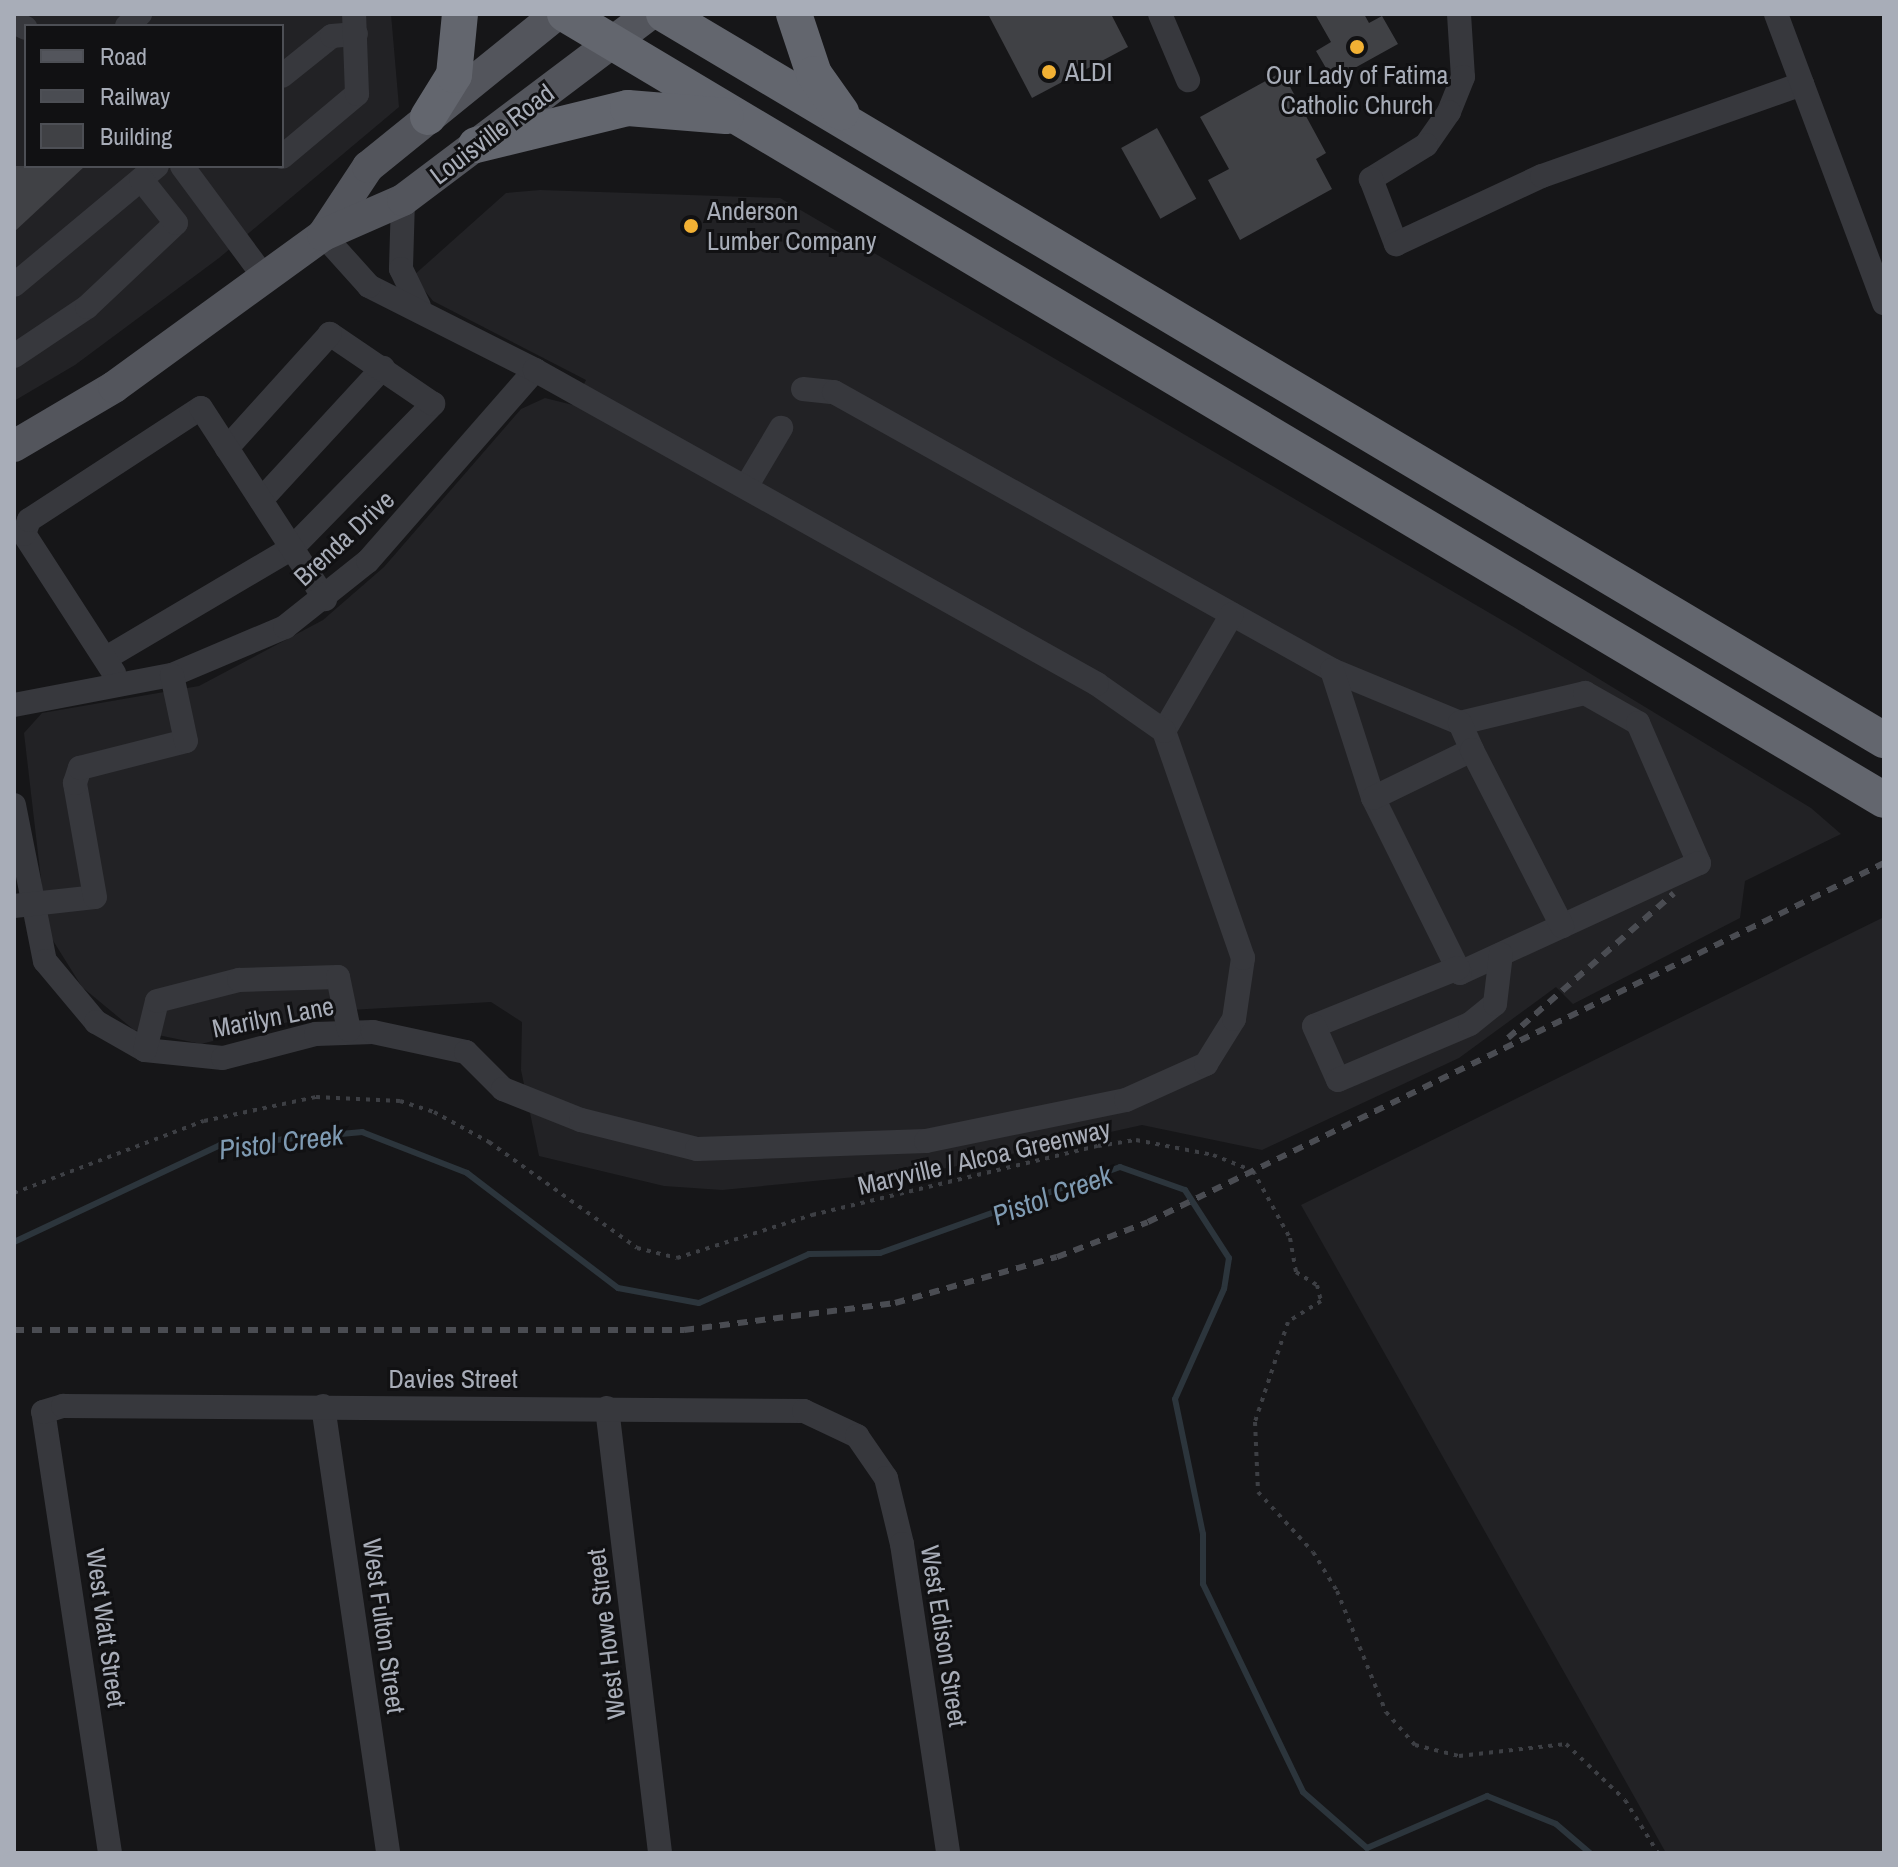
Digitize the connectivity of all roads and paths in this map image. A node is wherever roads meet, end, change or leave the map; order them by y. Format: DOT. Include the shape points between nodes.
graph roads {
  1 [pos="460,14"];
  2 [pos="557,14"];
  3 [pos="565,14"];
  4 [pos="650,14"];
  5 [pos="664,14"];
  6 [pos="794,14"];
  7 [pos="1160,14"];
  8 [pos="1459,14"];
  9 [pos="1776,14"];
  10 [pos="355,24"];
  11 [pos="614,43"];
  12 [pos="284,74"];
  13 [pos="1188,80"];
  14 [pos="1802,84"];
  15 [pos="733,116"];
  16 [pos="428,117"];
  17 [pos="852,126"];
  18 [pos="476,145"];
  19 [pos="284,155"];
  20 [pos="183,168"];
  21 [pos="149,172"];
  22 [pos="403,200"];
  23 [pos="323,235"];
  24 [pos="264,277"];
  25 [pos="14,285"];
  26 [pos="1884,303"];
  27 [pos="419,306"];
  28 [pos="14,356"];
  29 [pos="383,368"];
  30 [pos="535,370"];
  31 [pos="803,389"];
  32 [pos="781,428"];
  33 [pos="14,446"];
  34 [pos="227,448"];
  35 [pos="746,487"];
  36 [pos="261,500"];
  37 [pos="292,548"];
  38 [pos="325,599"];
  39 [pos="1232,614"];
  40 [pos="106,658"];
  41 [pos="1332,670"];
  42 [pos="172,675"];
  43 [pos="122,689"];
  44 [pos="14,705"];
  45 [pos="1460,723"];
  46 [pos="1164,731"];
  47 [pos="1884,740"];
  48 [pos="1472,750"];
  49 [pos="1373,798"];
  50 [pos="1884,800"];
  51 [pos="15,816"];
  52 [pos="21,906"];
  53 [pos="1562,926"];
  54 [pos="1501,954"];
  55 [pos="1458,968"];
  56 [pos="349,1030"];
  57 [pos="145,1050"];
  58 [pos="14,1193"];
  59 [pos="323,1406"];
  60 [pos="607,1408"];
  61 [pos="43,1412"];
  62 [pos="857,1436"];
  63 [pos="110,1853"];
  64 [pos="388,1853"];
  65 [pos="660,1853"];
  66 [pos="948,1853"];
  67 [pos="1658,1853"];
  1 -- 16 [label="highway" via="454,75"];
  2 -- 16 [label="main road, Louisville Road"];
  3 -- 11 [label="highway"];
  4 -- 11 [label="main road, Louisville Road"];
  5 -- 17 [label="highway"];
  6 -- 17 [label="highway" via="814,74"];
  7 -- 13 [label="street"];
  8 -- 14 [label="street" via="1463,77 1449,112 1426,145 1371,179 1396,244 1542,176"];
  9 -- 14 [label="street"];
  10 -- 12 [label="street"];
  10 -- 19 [label="street" via="357,94"];
  11 -- 15 [label="highway"];
  11 -- 18 [label="main road, Louisville Road"];
  14 -- 26 [label="street"];
  15 -- 18 [label="highway" via="628,108"];
  15 -- 50 [label="highway"];
  16 -- 23 [label="main road, Louisville Road" via="368,167"];
  17 -- 47 [label="highway"];
  18 -- 22 [label="main road, Louisville Road"];
  20 -- 24 [label="street"];
  21 -- 25 [label="street"];
  21 -- 28 [label="street" via="176,223 87,307"];
  22 -- 23 [label="main road, Louisville Road"];
  22 -- 27 [label="street" via="401,269"];
  23 -- 24 [label="main road, Louisville Road"];
  23 -- 27 [label="street" via="369,286"];
  24 -- 33 [label="main road, Louisville Road" via="114,387"];
  27 -- 30 [label="street"];
  29 -- 34 [label="street" via="330,334"];
  29 -- 36 [label="street"];
  29 -- 37 [label="street" via="433,404"];
  30 -- 35 [label="street"];
  30 -- 38 [label="street, Brenda Drive" via="409,518"];
  31 -- 39 [label="street" via="834,392"];
  32 -- 35 [label="street"];
  34 -- 36 [label="street"];
  34 -- 40 [label="street" via="201,408 29,520 24,534"];
  35 -- 46 [label="street" via="1097,684"];
  36 -- 37 [label="street"];
  37 -- 38 [label="street"];
  37 -- 40 [label="street"];
  38 -- 42 [label="street, Brenda Drive" via="261,640"];
  39 -- 41 [label="street"];
  39 -- 46 [label="street"];
  40 -- 43 [label="street"];
  41 -- 45 [label="street"];
  41 -- 49 [label="street"];
  42 -- 43 [label="street, Brenda Drive"];
  42 -- 52 [label="street" via="186,741 80,768 75,783 95,897"];
  43 -- 44 [label="street, Brenda Drive"];
  45 -- 48 [label="street"];
  45 -- 53 [label="street" via="1585,693 1638,723 1699,863"];
  46 -- 56 [label="street, Marilyn Lane" via="1243,958 1234,1019 1206,1064 1126,1100 926,1141 697,1149 581,1120 503,1089 466,1052"];
  48 -- 49 [label="street"];
  48 -- 53 [label="street"];
  49 -- 55 [label="street"];
  51 -- 52 [label="street, Marilyn Lane"];
  52 -- 57 [label="street, Marilyn Lane" via="55,980 96,1022"];
  53 -- 54 [label="street"];
  54 -- 55 [label="street" via="1460,973"];
  54 -- 55 [label="street" via="1495,1004 1470,1024 1338,1080 1314,1026"];
  56 -- 57 [label="street, Marilyn Lane" via="223,1058"];
  56 -- 57 [label="street" via="338,977 239,980 157,1001"];
  58 -- 67 [label="path, Maryville / Alcoa Greenway" via="204,1121 316,1097 388,1100 434,1112 489,1142 637,1248 677,1258 812,1215 1136,1140 1213,1155 1253,1171 1290,1238 1296,1272 1317,1285 1321,1301 1288,1322 1255,1422 1258,1492 1313,1552 1337,1591 1386,1712 1415,1745 1459,1756 1566,1744 1625,1800"];
  59 -- 60 [label="street, Davies Street"];
  59 -- 61 [label="street, Davies Street"];
  59 -- 64 [label="street, West Fulton Street"];
  60 -- 62 [label="street, Davies Street" via="804,1411"];
  60 -- 65 [label="street, West Howe Street"];
  61 -- 63 [label="street, West Watt Street"];
  62 -- 66 [label="street, West Edison Street" via="886,1478 902,1544"];
}
